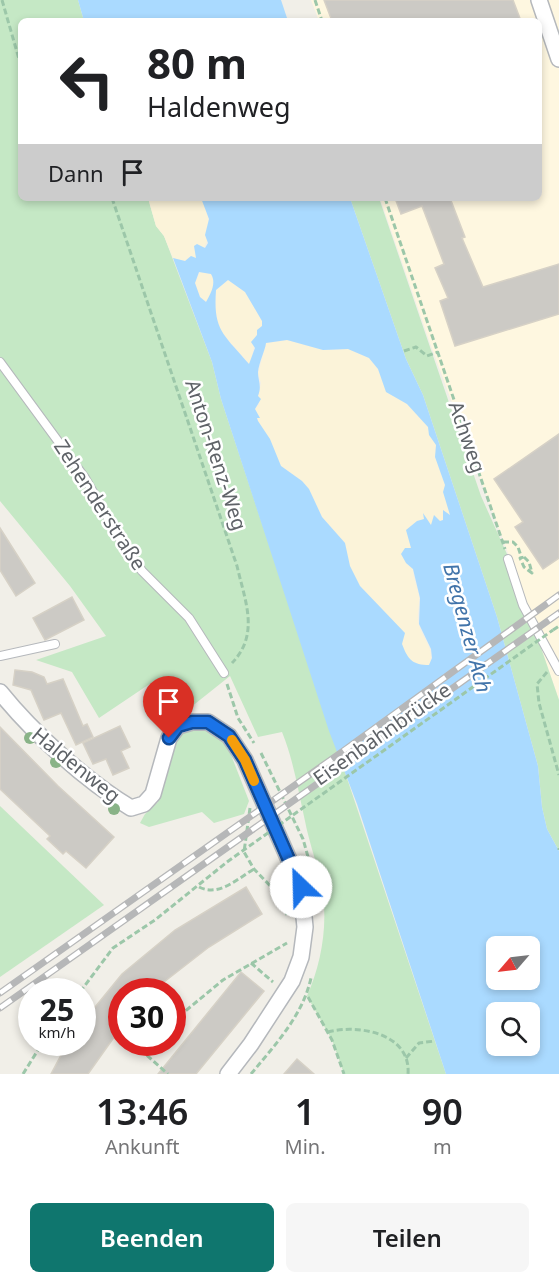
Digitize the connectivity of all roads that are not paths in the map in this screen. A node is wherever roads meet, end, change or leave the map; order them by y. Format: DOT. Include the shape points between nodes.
graph roads {
  1 [pos="539,0"];
  2 [pos="559,59"];
  3 [pos="0,363"];
  4 [pos="508,559"];
  5 [pos="55,644"];
  6 [pos="0,656"];
  7 [pos="558,668"];
  8 [pos="224,673"];
  9 [pos="0,692"];
  10 [pos="228,1074"];
  1 -- 2 [label="street"];
  3 -- 8 [label="lane, Zehenderstraße" via="85,478 127,551 189,618"];
  4 -- 7 [label="lane" via="523,605"];
  5 -- 6 [label="lane"];
  9 -- 10 [label="street, Haldenweg" via="31,729 131,808 144,804 153,794 169,738 178,726 208,722 229,736 245,760 301,887 305,927 301,957 287,976 276,1007"];
}
